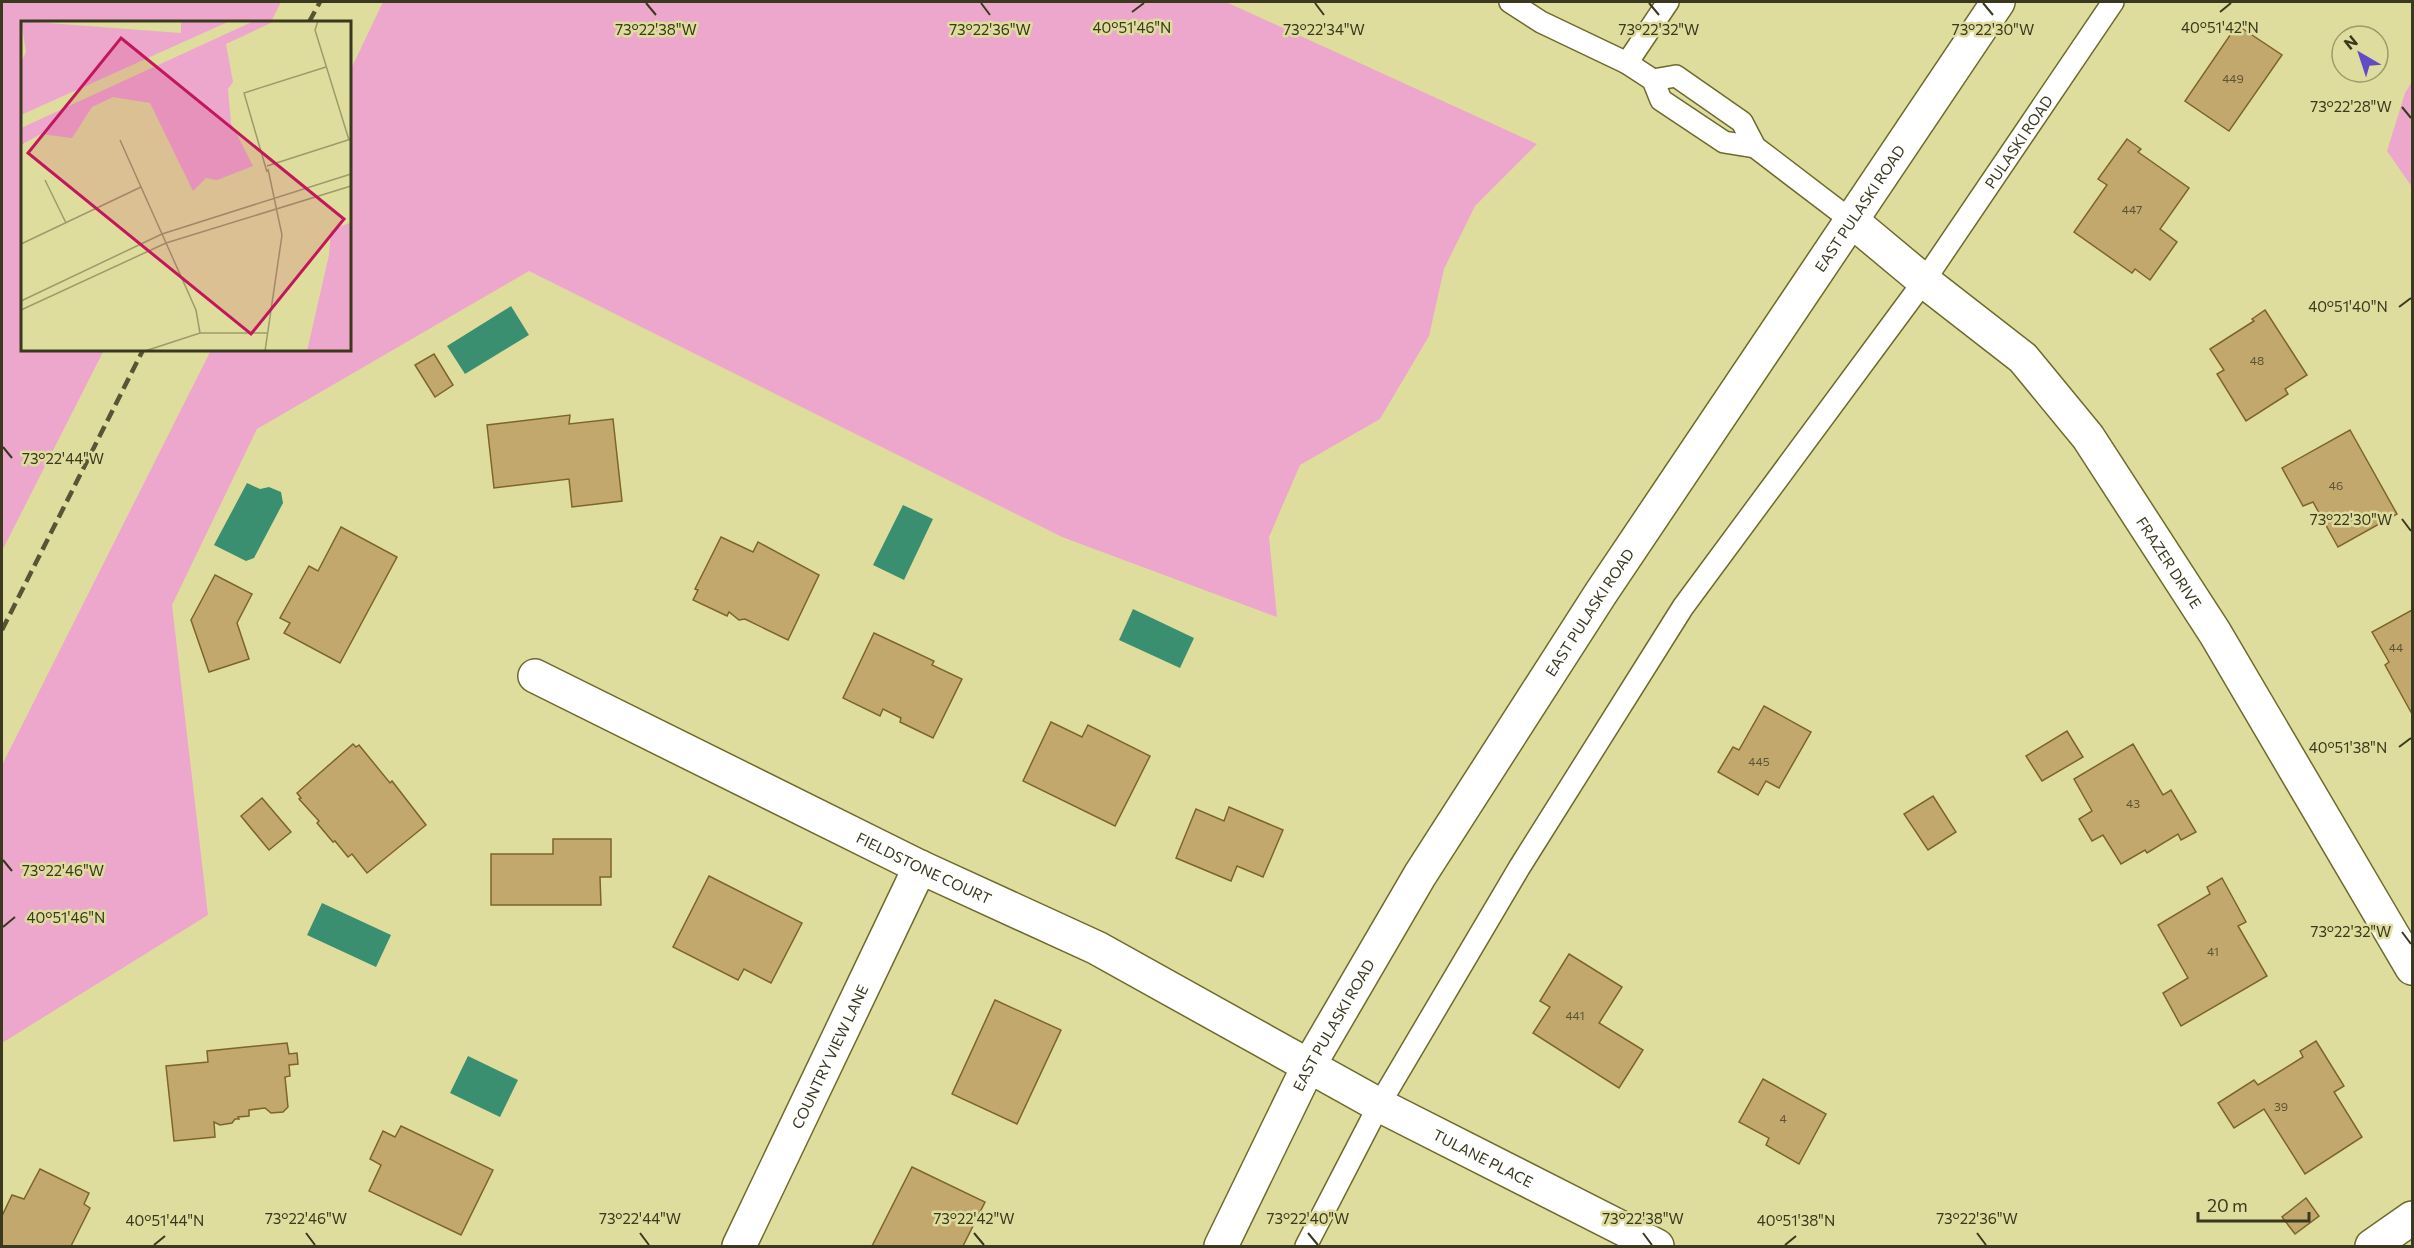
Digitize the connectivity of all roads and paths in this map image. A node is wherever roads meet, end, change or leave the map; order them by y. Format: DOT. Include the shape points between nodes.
graph roads {
  1 [pos="1510,2"];
  2 [pos="1668,2"];
  3 [pos="1998,2"];
  4 [pos="2113,2"];
  5 [pos="1627,63"];
  6 [pos="1852,221"];
  7 [pos="1923,281"];
  8 [pos="535,676"];
  9 [pos="920,867"];
  10 [pos="2412,968"];
  11 [pos="1308,1066"];
  12 [pos="1379,1106"];
  13 [pos="2412,1218"];
  14 [pos="739,1246"];
  15 [pos="1221,1246"];
  16 [pos="1306,1246"];
  17 [pos="1657,1246"];
  18 [pos="2372,1246"];
  1 -- 5 [label="lane" via="1541,22"];
  2 -- 5 [label="lane"];
  3 -- 6 [label="street, EAST PULASKI ROAD"];
  4 -- 7 [label="lane, PULASKI ROAD"];
  5 -- 6 [label="lane" via="1653,81 1676,76 1742,122 1755,147"];
  6 -- 7 [label="street, FRAZER DRIVE"];
  6 -- 11 [label="street, EAST PULASKI ROAD" via="1600,593 1420,875"];
  7 -- 10 [label="street, FRAZER DRIVE" via="2023,358 2088,437 2215,633"];
  7 -- 12 [label="lane, PULASKI ROAD" via="1683,607 1519,868"];
  8 -- 9 [label="street, FIELDSTONE COURT"];
  9 -- 11 [label="street, FIELDSTONE COURT" via="1098,948"];
  9 -- 14 [label="street, COUNTRY VIEW LANE"];
  11 -- 12 [label="street, TULANE PLACE"];
  11 -- 15 [label="street, EAST PULASKI ROAD"];
  12 -- 16 [label="lane, PULASKI ROAD"];
  12 -- 17 [label="street, TULANE PLACE"];
  13 -- 18 [label="street"];
}
